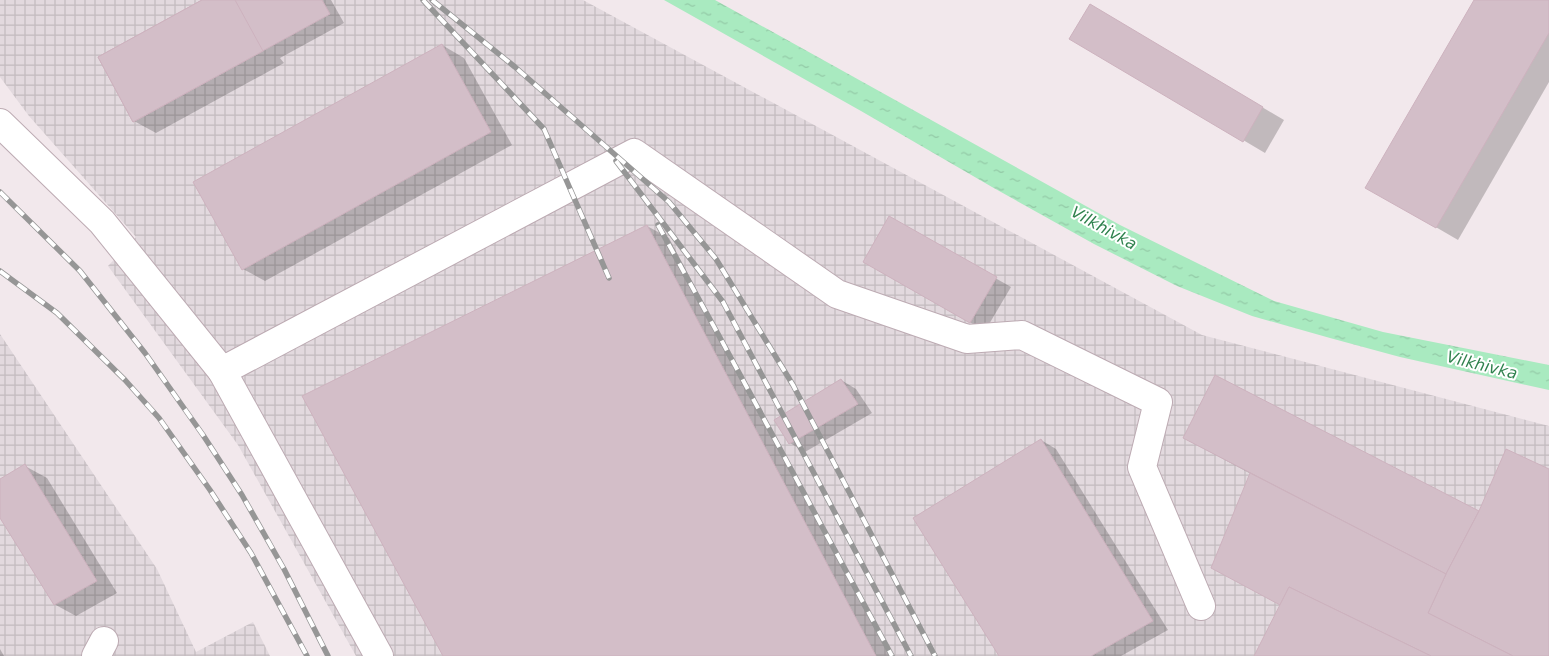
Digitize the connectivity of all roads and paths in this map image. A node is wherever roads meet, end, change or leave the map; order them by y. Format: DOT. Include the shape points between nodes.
graph roads {
  1 [pos="0,123"];
  2 [pos="222,371"];
  3 [pos="1201,606"];
  4 [pos="379,656"];
  1 -- 2 [label="lane" via="102,222"];
  2 -- 3 [label="lane" via="634,154 837,294 968,339 1022,334 1158,402 1142,467"];
  2 -- 4 [label="lane"];
}
